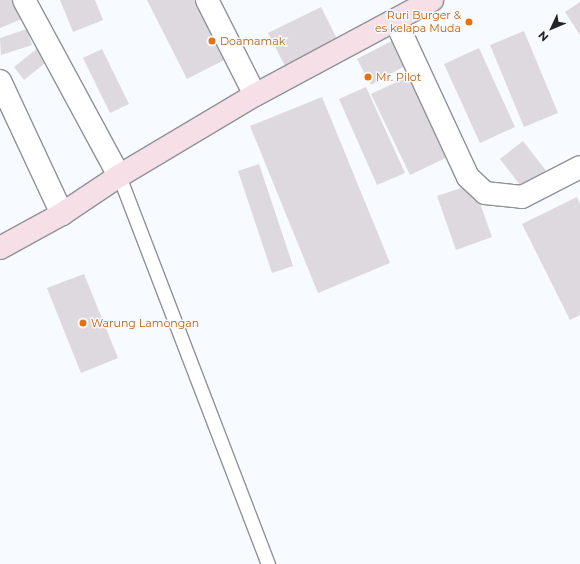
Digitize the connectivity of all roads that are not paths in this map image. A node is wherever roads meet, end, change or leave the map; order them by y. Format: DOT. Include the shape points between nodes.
graph roads {
  1 [pos="24,0"];
  2 [pos="208,0"];
  3 [pos="432,0"];
  4 [pos="396,22"];
  5 [pos="0,81"];
  6 [pos="255,95"];
  7 [pos="580,167"];
  8 [pos="119,176"];
  9 [pos="62,214"];
  10 [pos="0,248"];
  11 [pos="268,564"];
  1 -- 8 [label="street"];
  2 -- 6 [label="street"];
  3 -- 4 [label="main road"];
  4 -- 6 [label="main road"];
  4 -- 7 [label="street" via="468,178 485,193 522,197"];
  5 -- 9 [label="street"];
  6 -- 8 [label="main road"];
  8 -- 9 [label="main road"];
  8 -- 11 [label="lane"];
  9 -- 10 [label="main road"];
}
